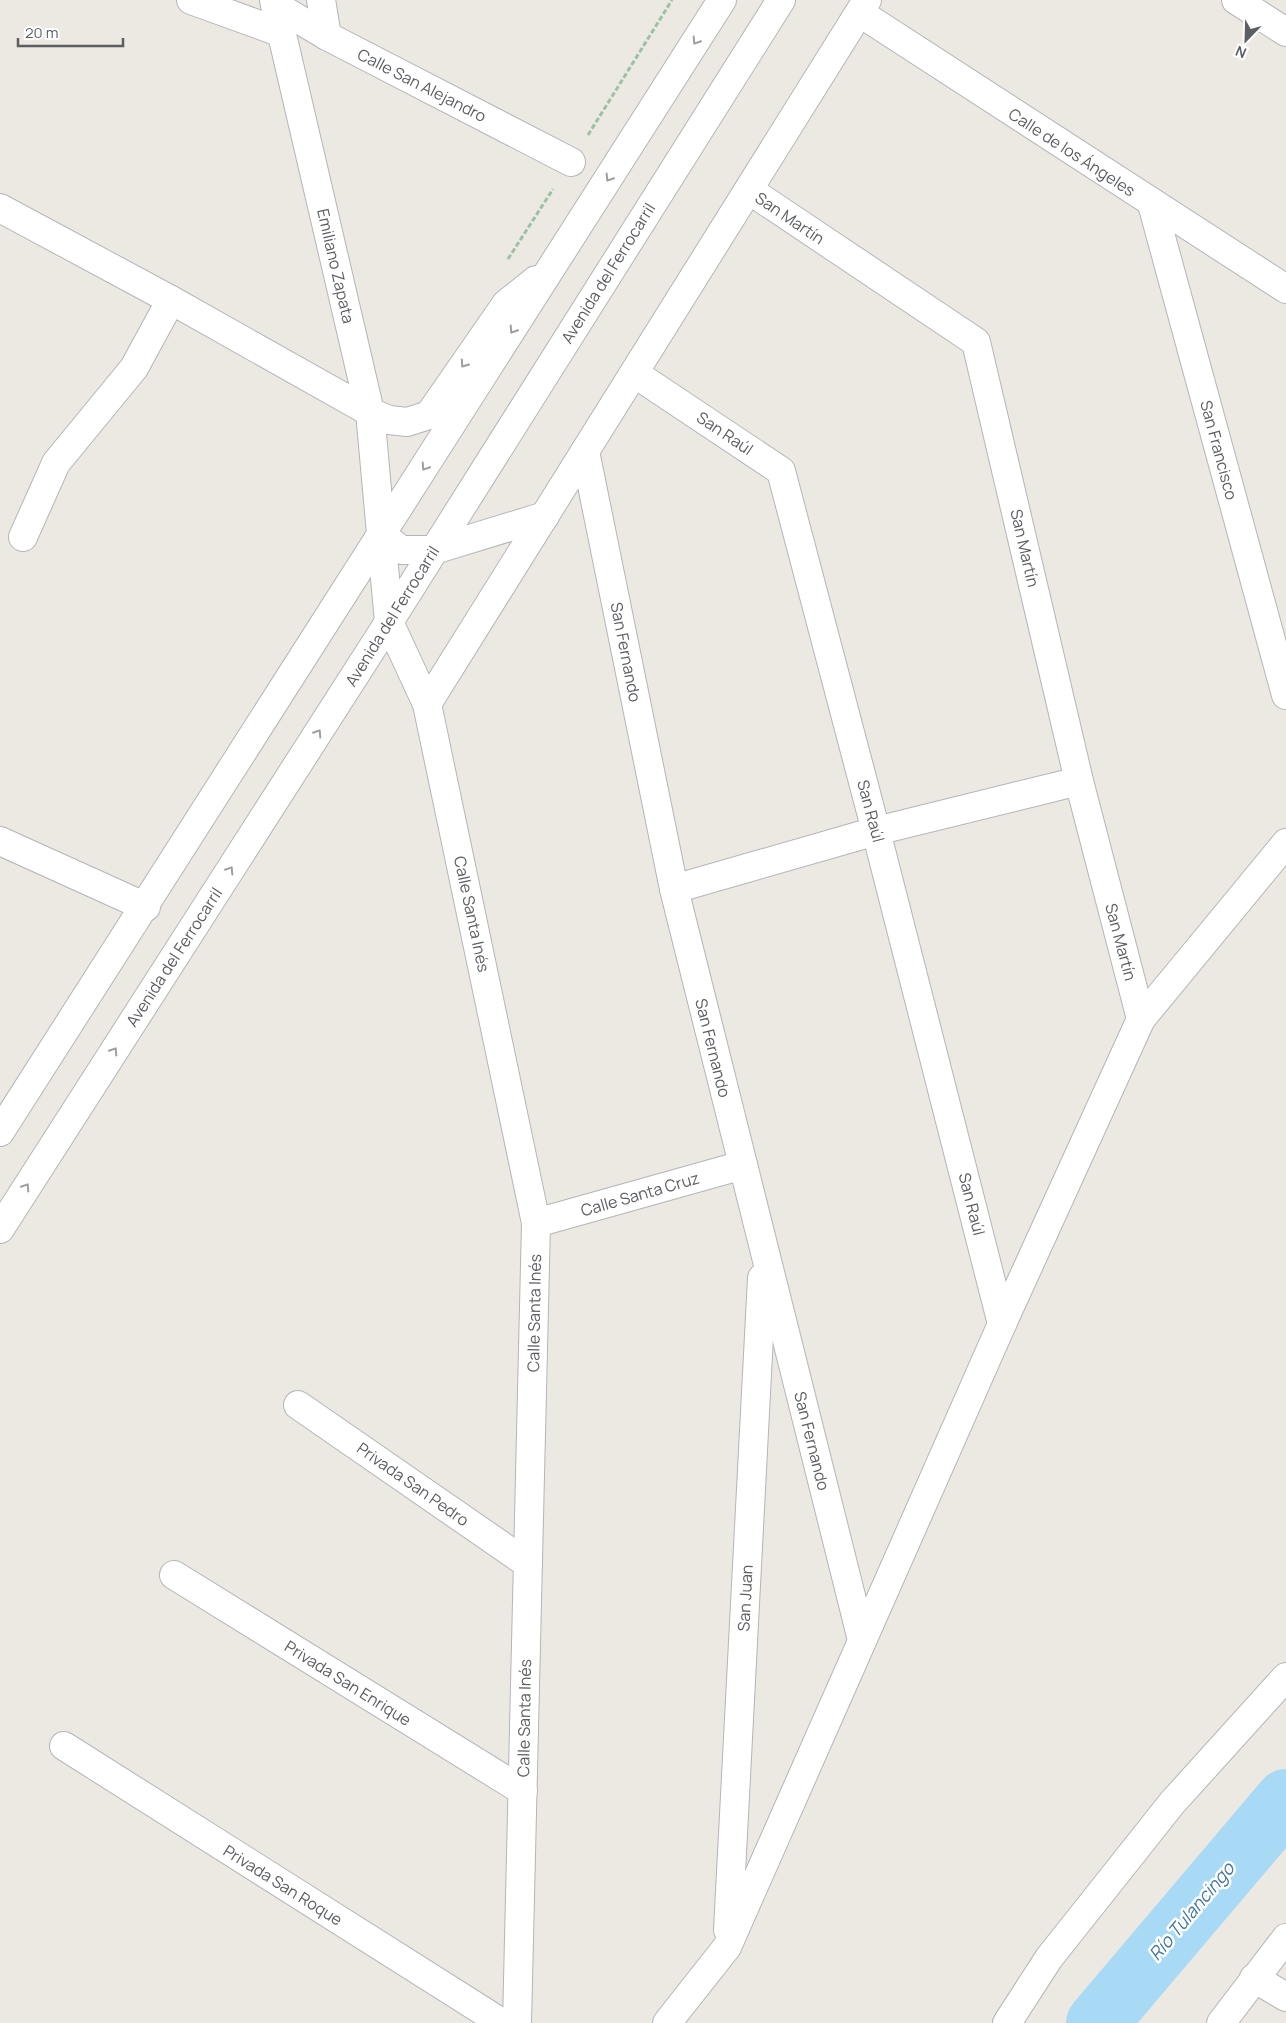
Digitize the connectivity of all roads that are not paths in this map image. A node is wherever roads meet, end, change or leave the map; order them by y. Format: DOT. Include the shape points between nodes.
graph roads {
  1 [pos="191,0"];
  2 [pos="321,0"];
  3 [pos="722,0"];
  4 [pos="781,0"];
  5 [pos="1236,0"];
  6 [pos="275,3"];
  7 [pos="864,6"];
  8 [pos="1286,32"];
  9 [pos="282,33"];
  10 [pos="327,36"];
  11 [pos="571,162"];
  12 [pos="748,190"];
  13 [pos="1152,204"];
  14 [pos="0,208"];
  15 [pos="555,264"];
  16 [pos="1286,289"];
  17 [pos="171,300"];
  18 [pos="634,373"];
  19 [pos="370,412"];
  20 [pos="585,451"];
  21 [pos="544,516"];
  22 [pos="382,534"];
  23 [pos="23,537"];
  24 [pos="434,550"];
  25 [pos="389,622"];
  26 [pos="1286,695"];
  27 [pos="427,704"];
  28 [pos="1079,781"];
  29 [pos="876,831"];
  30 [pos="0,841"];
  31 [pos="1286,843"];
  32 [pos="674,889"];
  33 [pos="146,907"];
  34 [pos="1142,1019"];
  35 [pos="0,1132"];
  36 [pos="743,1165"];
  37 [pos="536,1223"];
  38 [pos="0,1228"];
  39 [pos="764,1250"];
  40 [pos="1002,1324"];
  41 [pos="298,1404"];
  42 [pos="528,1564"];
  43 [pos="174,1575"];
  44 [pos="862,1640"];
  45 [pos="1286,1677"];
  46 [pos="64,1746"];
  47 [pos="523,1791"];
  48 [pos="1286,1938"];
  49 [pos="727,1947"];
  50 [pos="1254,1978"];
  51 [pos="1286,1997"];
  52 [pos="502,2023"];
  53 [pos="517,2023"];
  54 [pos="667,2023"];
  55 [pos="1007,2023"];
  56 [pos="1221,2023"];
  1 -- 9 [label="street"];
  2 -- 10 [label="street"];
  3 -- 15 [label="street, one-way"];
  4 -- 24 [label="street, Avenida del Ferrocarril"];
  5 -- 8 [label="street"];
  6 -- 9 [label="street, Emiliano Zapata"];
  6 -- 10 [label="street, Calle San Alejandro"];
  7 -- 12 [label="street"];
  7 -- 13 [label="street, Calle de los Ángeles"];
  9 -- 19 [label="street, Emiliano Zapata"];
  10 -- 11 [label="street, Calle San Alejandro"];
  12 -- 18 [label="street"];
  12 -- 28 [label="street, San Martín" via="976,342"];
  13 -- 16 [label="street, Calle de los Ángeles"];
  13 -- 26 [label="street, San Francisco"];
  14 -- 17 [label="street"];
  15 -- 19 [label="street, one-way" via="506,304 429,415 407,422 389,420"];
  15 -- 22 [label="street, one-way"];
  17 -- 19 [label="street"];
  17 -- 23 [label="street" via="134,368 56,463"];
  18 -- 20 [label="street"];
  18 -- 29 [label="street, San Raúl" via="781,471"];
  19 -- 22 [label="street, Emiliano Zapata"];
  20 -- 21 [label="street"];
  20 -- 32 [label="street, San Fernando"];
  21 -- 24 [label="street"];
  21 -- 27 [label="street"];
  22 -- 24 [label="street" via="401,550"];
  22 -- 25 [label="street, Emiliano Zapata"];
  22 -- 33 [label="street"];
  24 -- 25 [label="street, Avenida del Ferrocarril"];
  25 -- 27 [label="street, Calle Santa Inés"];
  38 -- 25 [label="street, Avenida del Ferrocarril, one-way"];
  27 -- 37 [label="street, Calle Santa Inés"];
  28 -- 29 [label="street"];
  28 -- 34 [label="street, San Martín"];
  29 -- 32 [label="street"];
  29 -- 40 [label="street, San Raúl"];
  30 -- 33 [label="street"];
  31 -- 34 [label="street"];
  32 -- 36 [label="street, San Fernando"];
  33 -- 35 [label="street"];
  34 -- 40 [label="street"];
  36 -- 37 [label="street, Calle Santa Cruz"];
  36 -- 39 [label="street, San Fernando"];
  37 -- 42 [label="street, Calle Santa Inés"];
  39 -- 44 [label="street, San Fernando"];
  39 -- 49 [label="street, San Juan"];
  40 -- 44 [label="street"];
  41 -- 42 [label="street, Privada San Pedro"];
  42 -- 47 [label="street, Calle Santa Inés"];
  43 -- 47 [label="street, Privada San Enrique"];
  44 -- 49 [label="street"];
  45 -- 55 [label="street" via="1172,1803 1048,1958"];
  46 -- 52 [label="street, Privada San Roque"];
  47 -- 53 [label="street, Calle Santa Inés"];
  48 -- 50 [label="street"];
  49 -- 54 [label="street"];
  50 -- 51 [label="street"];
  50 -- 56 [label="street"];
}
